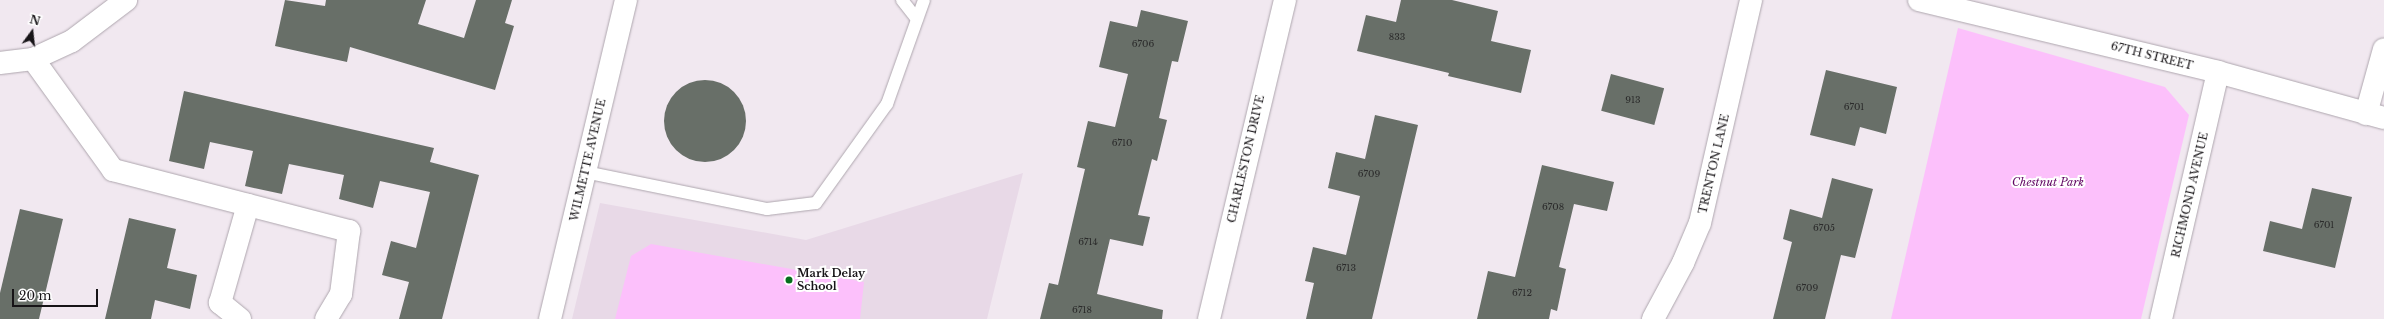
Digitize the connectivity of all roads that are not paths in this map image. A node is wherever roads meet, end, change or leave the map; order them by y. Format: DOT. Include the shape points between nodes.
graph roads {
  1 [pos="126,0"];
  2 [pos="626,0"];
  3 [pos="902,0"];
  4 [pos="924,0"];
  5 [pos="1285,0"];
  6 [pos="1751,0"];
  7 [pos="1920,0"];
  8 [pos="917,19"];
  9 [pos="2384,49"];
  10 [pos="33,59"];
  11 [pos="0,64"];
  12 [pos="2218,72"];
  13 [pos="2375,116"];
  14 [pos="585,172"];
  15 [pos="248,205"];
  16 [pos="240,319"];
  17 [pos="326,319"];
  18 [pos="550,319"];
  19 [pos="1209,319"];
  20 [pos="1653,319"];
  21 [pos="2161,319"];
  1 -- 10 [label="street" via="72,41"];
  2 -- 14 [label="street, WILMETTE AVENUE"];
  3 -- 8 [label="lane"];
  4 -- 8 [label="lane"];
  5 -- 19 [label="street, CHARLESTON DRIVE"];
  6 -- 20 [label="street, TRENTON LANE" via="1710,189 1700,223 1683,263"];
  7 -- 12 [label="street, 67TH STREET"];
  8 -- 14 [label="lane" via="887,104 816,203 767,209"];
  9 -- 13 [label="street"];
  10 -- 11 [label="street"];
  10 -- 15 [label="street" via="113,170"];
  12 -- 13 [label="street, 67TH STREET"];
  12 -- 21 [label="street, RICHMOND AVENUE"];
  14 -- 18 [label="street, WILMETTE AVENUE"];
  15 -- 16 [label="street" via="220,302"];
  15 -- 17 [label="street" via="349,231 341,294"];
}
